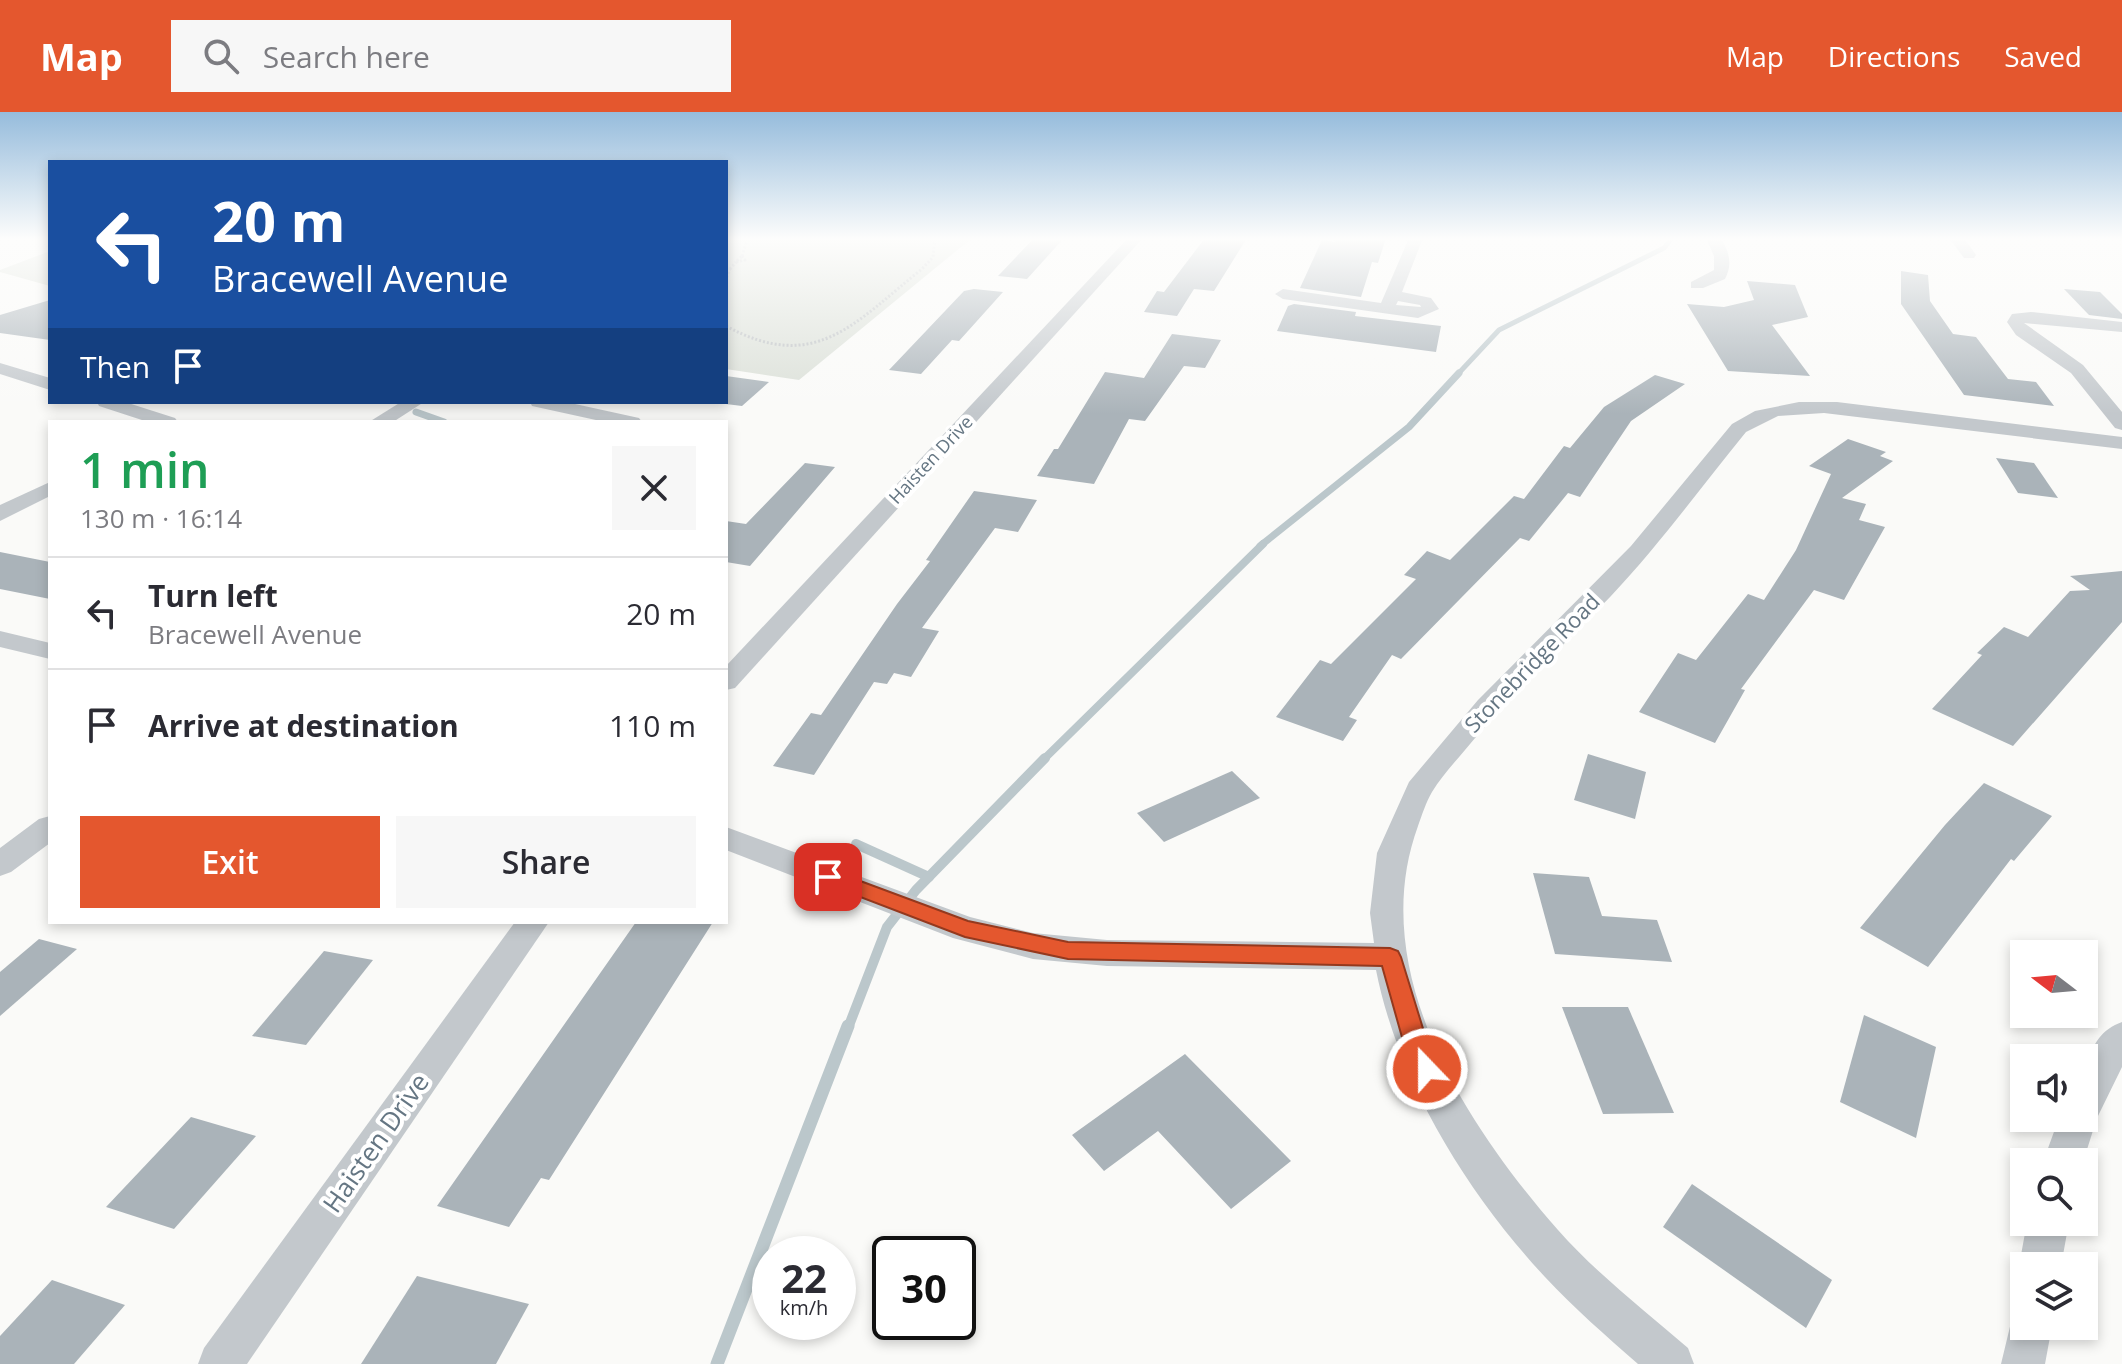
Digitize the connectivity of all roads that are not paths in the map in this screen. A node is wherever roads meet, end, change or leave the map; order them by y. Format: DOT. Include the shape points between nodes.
graph roads {
  1 [pos="1082,296"];
  2 [pos="1315,296"];
  3 [pos="1392,296"];
  4 [pos="2122,327"];
  5 [pos="0,368"];
  6 [pos="48,383"];
  7 [pos="112,404"];
  8 [pos="411,404"];
  9 [pos="548,404"];
  10 [pos="162,420"];
  11 [pos="383,420"];
  12 [pos="623,420"];
  13 [pos="2122,424"];
  14 [pos="2122,443"];
  15 [pos="48,489"];
  16 [pos="0,514"];
  17 [pos="0,639"];
  18 [pos="48,651"];
  19 [pos="728,680"];
  20 [pos="48,828"];
  21 [pos="728,839"];
  22 [pos="0,864"];
  23 [pos="532,924"];
  24 [pos="1390,957"];
  25 [pos="2122,1037"];
  26 [pos="2098,1077"];
  27 [pos="2027,1340"];
  28 [pos="220,1364"];
  29 [pos="1672,1364"];
  30 [pos="2023,1364"];
  1 -- 19 [label="street, Haisten Drive"];
  2 -- 3 [label="street" via="1390,302"];
  4 -- 13 [label="street" via="2031,317 2015,322 2077,369"];
  5 -- 6 [label="street"];
  7 -- 10 [label="street"];
  8 -- 11 [label="street"];
  9 -- 12 [label="street"];
  14 -- 24 [label="street, Stonebridge Road" via="1837,408 1786,408 1750,420 1630,563 1481,711 1416,793 1390,864"];
  15 -- 16 [label="street"];
  17 -- 18 [label="street"];
  20 -- 22 [label="street"];
  21 -- 24 [label="street" via="931,916 1003,939 1068,951"];
  23 -- 28 [label="street, Haisten Drive"];
  24 -- 29 [label="street, Stonebridge Road" via="1417,1048 1465,1140 1546,1247"];
  25 -- 26 [label="street"];
  27 -- 30 [label="street"];
}
